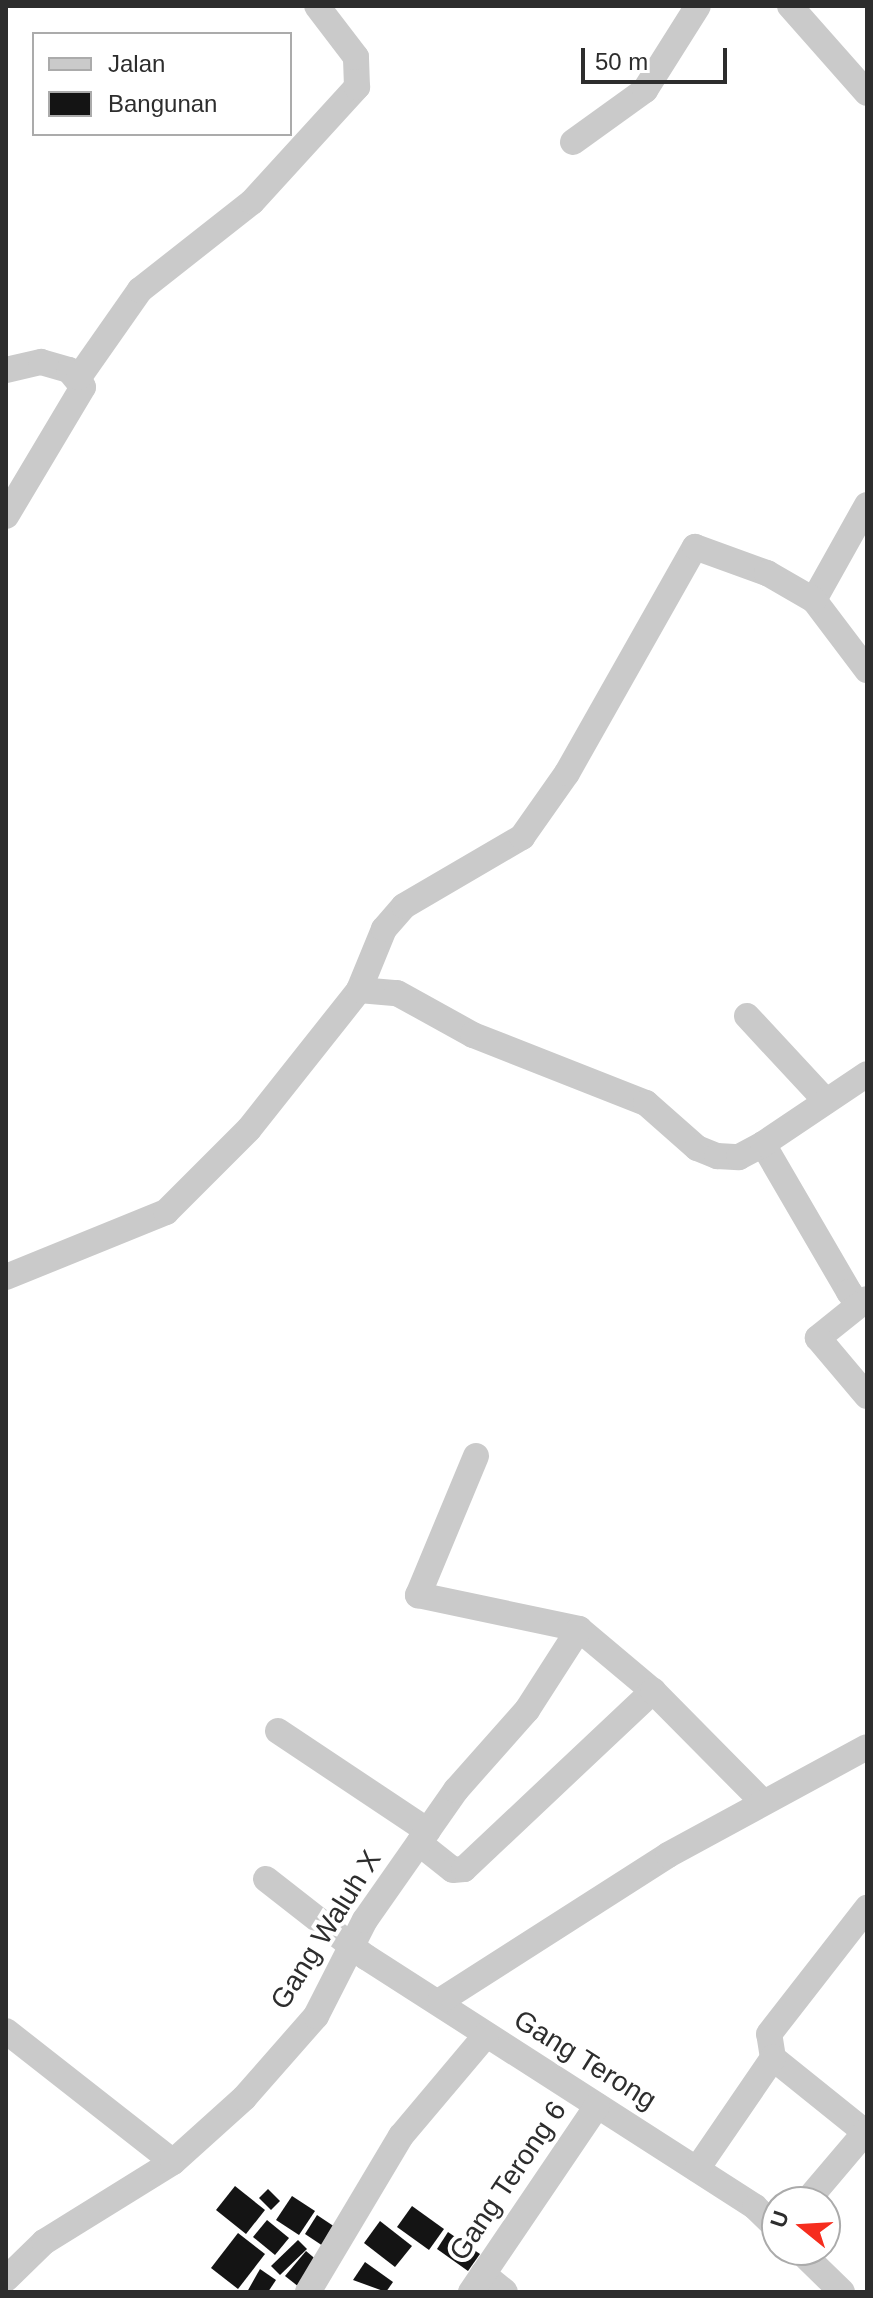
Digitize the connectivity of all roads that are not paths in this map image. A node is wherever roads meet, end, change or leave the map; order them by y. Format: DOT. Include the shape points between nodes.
graph roads {
  1 [pos="317,6"];
  2 [pos="698,6"];
  3 [pos="790,6"];
  4 [pos="867,93"];
  5 [pos="573,142"];
  6 [pos="6,370"];
  7 [pos="79,377"];
  8 [pos="867,505"];
  9 [pos="6,516"];
  10 [pos="814,600"];
  11 [pos="867,670"];
  12 [pos="359,990"];
  13 [pos="747,1016"];
  14 [pos="867,1074"];
  15 [pos="826,1101"];
  16 [pos="763,1144"];
  17 [pos="6,1277"];
  18 [pos="863,1302"];
  19 [pos="867,1396"];
  20 [pos="476,1456"];
  21 [pos="579,1629"];
  22 [pos="653,1691"];
  23 [pos="278,1731"];
  24 [pos="867,1747"];
  25 [pos="762,1801"];
  26 [pos="423,1837"];
  27 [pos="266,1879"];
  28 [pos="867,1908"];
  29 [pos="356,1949"];
  30 [pos="440,2001"];
  31 [pos="6,2031"];
  32 [pos="486,2035"];
  33 [pos="773,2058"];
  34 [pos="597,2106"];
  35 [pos="866,2131"];
  36 [pos="173,2162"];
  37 [pos="697,2169"];
  38 [pos="820,2186"];
  39 [pos="761,2216"];
  40 [pos="815,2266"];
  41 [pos="6,2279"];
  42 [pos="477,2283"];
  43 [pos="308,2292"];
  44 [pos="505,2292"];
  45 [pos="842,2292"];
  1 -- 7 [label="street" via="356,57 357,87 252,202 140,290"];
  2 -- 5 [label="street" via="645,90"];
  3 -- 4 [label="street"];
  6 -- 7 [label="street" via="41,362"];
  7 -- 9 [label="street" via="81,400"];
  8 -- 10 [label="street"];
  10 -- 11 [label="street"];
  10 -- 12 [label="street" via="767,573 695,547 567,773 522,837 404,906 384,929"];
  12 -- 16 [label="street" via="397,993 473,1035 646,1103 697,1148 739,1157"];
  12 -- 17 [label="street" via="249,1129 166,1212"];
  13 -- 15 [label="street"];
  14 -- 15 [label="street"];
  15 -- 16 [label="street"];
  16 -- 18 [label="street"];
  18 -- 19 [label="street" via="818,1338"];
  20 -- 21 [label="street" via="418,1595"];
  21 -- 22 [label="street"];
  21 -- 26 [label="street, Gang Waluh X" via="527,1710"];
  22 -- 25 [label="street"];
  22 -- 26 [label="street" via="464,1869 453,1870"];
  23 -- 26 [label="street"];
  24 -- 25 [label="street"];
  25 -- 30 [label="street"];
  26 -- 29 [label="street, Gang Waluh X" via="365,1920"];
  27 -- 29 [label="street, Gang Terong"];
  28 -- 33 [label="street" via="777,2016 769,2034"];
  29 -- 30 [label="street, Gang Terong"];
  29 -- 36 [label="street, Gang Waluh X" via="316,2016 244,2098"];
  30 -- 32 [label="street, Gang Terong"];
  31 -- 36 [label="street"];
  32 -- 34 [label="street, Gang Terong"];
  32 -- 43 [label="street" via="401,2136"];
  33 -- 35 [label="street"];
  33 -- 37 [label="street"];
  34 -- 37 [label="street, Gang Terong"];
  34 -- 42 [label="street, Gang Terong 6"];
  35 -- 38 [label="street"];
  36 -- 41 [label="street, Gang Waluh X" via="44,2242"];
  37 -- 39 [label="street, Gang Terong"];
  40 -- 45 [label="street"];
  42 -- 44 [label="street"];
}
